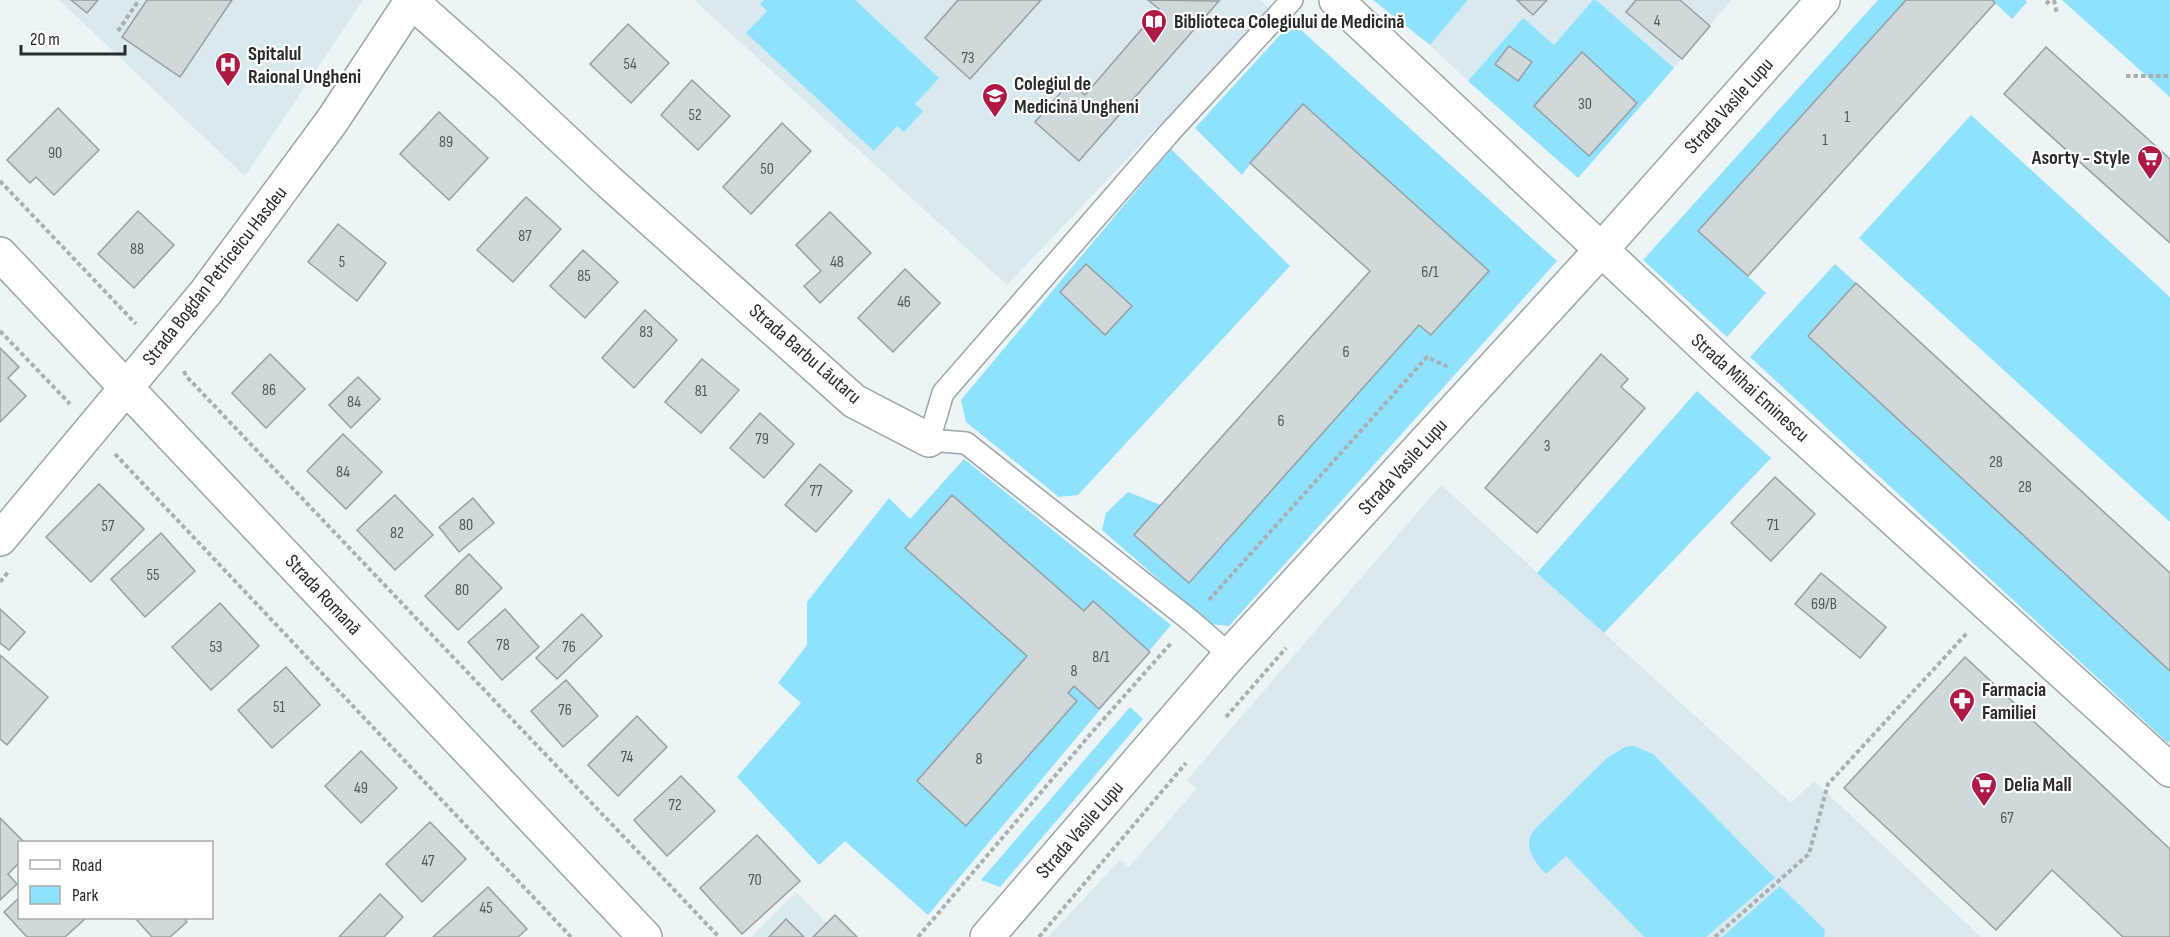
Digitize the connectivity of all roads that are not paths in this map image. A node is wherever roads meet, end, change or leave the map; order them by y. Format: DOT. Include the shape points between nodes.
graph roads {
  1 [pos="1292,0"];
  2 [pos="1336,0"];
  3 [pos="1823,0"];
  4 [pos="412,1"];
  5 [pos="1601,250"];
  6 [pos="0,254"];
  7 [pos="126,389"];
  8 [pos="929,440"];
  9 [pos="0,539"];
  10 [pos="1230,655"];
  11 [pos="2170,771"];
  12 [pos="645,937"];
  13 [pos="987,937"];
  1 -- 8 [label="lane" via="1171,131 944,393"];
  2 -- 5 [label="street, Strada Mihai Eminescu"];
  3 -- 5 [label="street, Strada Vasile Lupu"];
  4 -- 7 [label="street, Strada Bogdan Petriceicu Hasdeu" via="306,157 206,292"];
  4 -- 8 [label="street, Strada Barbu Lăutaru" via="854,400"];
  5 -- 10 [label="street, Strada Vasile Lupu"];
  5 -- 11 [label="street, Strada Mihai Eminescu"];
  6 -- 7 [label="street, Strada Romană"];
  7 -- 9 [label="street, Strada Bogdan Petriceicu Hasdeu"];
  7 -- 12 [label="street, Strada Romană"];
  8 -- 10 [label="lane, Strada Barbu Lăutaru" via="966,443"];
  10 -- 13 [label="street, Strada Vasile Lupu"];
}
